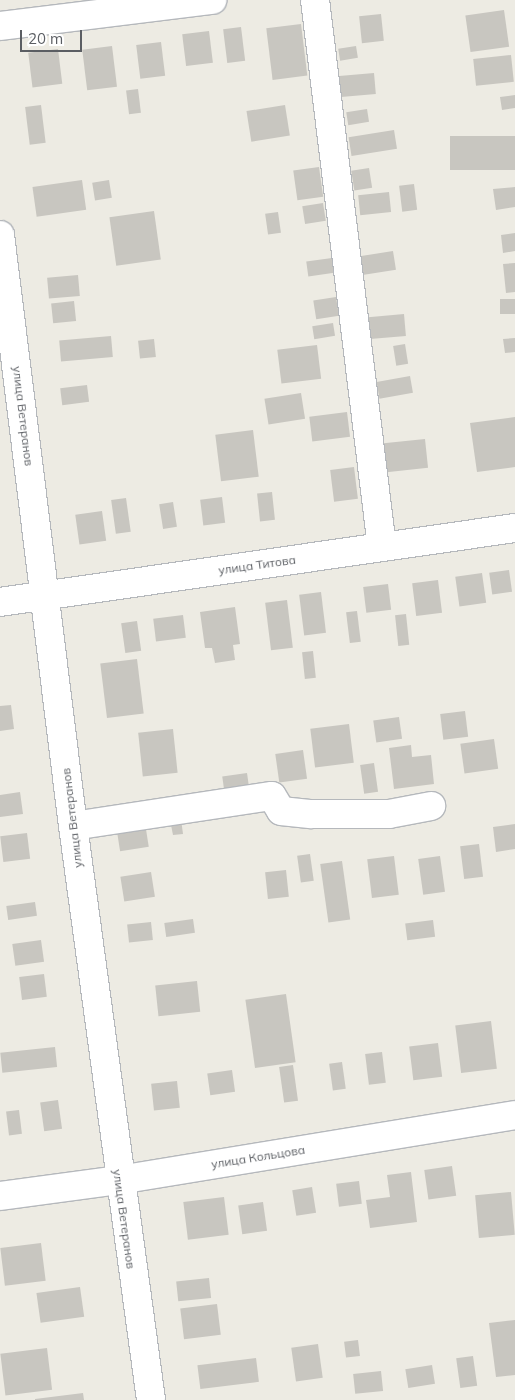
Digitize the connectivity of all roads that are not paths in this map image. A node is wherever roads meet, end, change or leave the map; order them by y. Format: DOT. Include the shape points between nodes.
graph roads {
  1 [pos="212,0"];
  2 [pos="315,0"];
  3 [pos="0,26"];
  4 [pos="0,235"];
  5 [pos="515,528"];
  6 [pos="382,547"];
  7 [pos="46,596"];
  8 [pos="0,602"];
  9 [pos="431,806"];
  10 [pos="73,826"];
  11 [pos="515,1115"];
  12 [pos="118,1180"];
  13 [pos="0,1196"];
  14 [pos="151,1400"];
  1 -- 3 [label="street"];
  2 -- 6 [label="street"];
  4 -- 7 [label="street, улица Ветеранов"];
  5 -- 6 [label="street, улица Титова"];
  6 -- 7 [label="street, улица Титова"];
  7 -- 8 [label="street, улица Титова"];
  7 -- 10 [label="street, улица Ветеранов"];
  9 -- 10 [label="street" via="389,814 312,814 281,811 272,796"];
  10 -- 12 [label="street, улица Ветеранов"];
  11 -- 12 [label="street, улица Кольцова"];
  12 -- 13 [label="street, улица Кольцова"];
  12 -- 14 [label="street, улица Ветеранов"];
}
